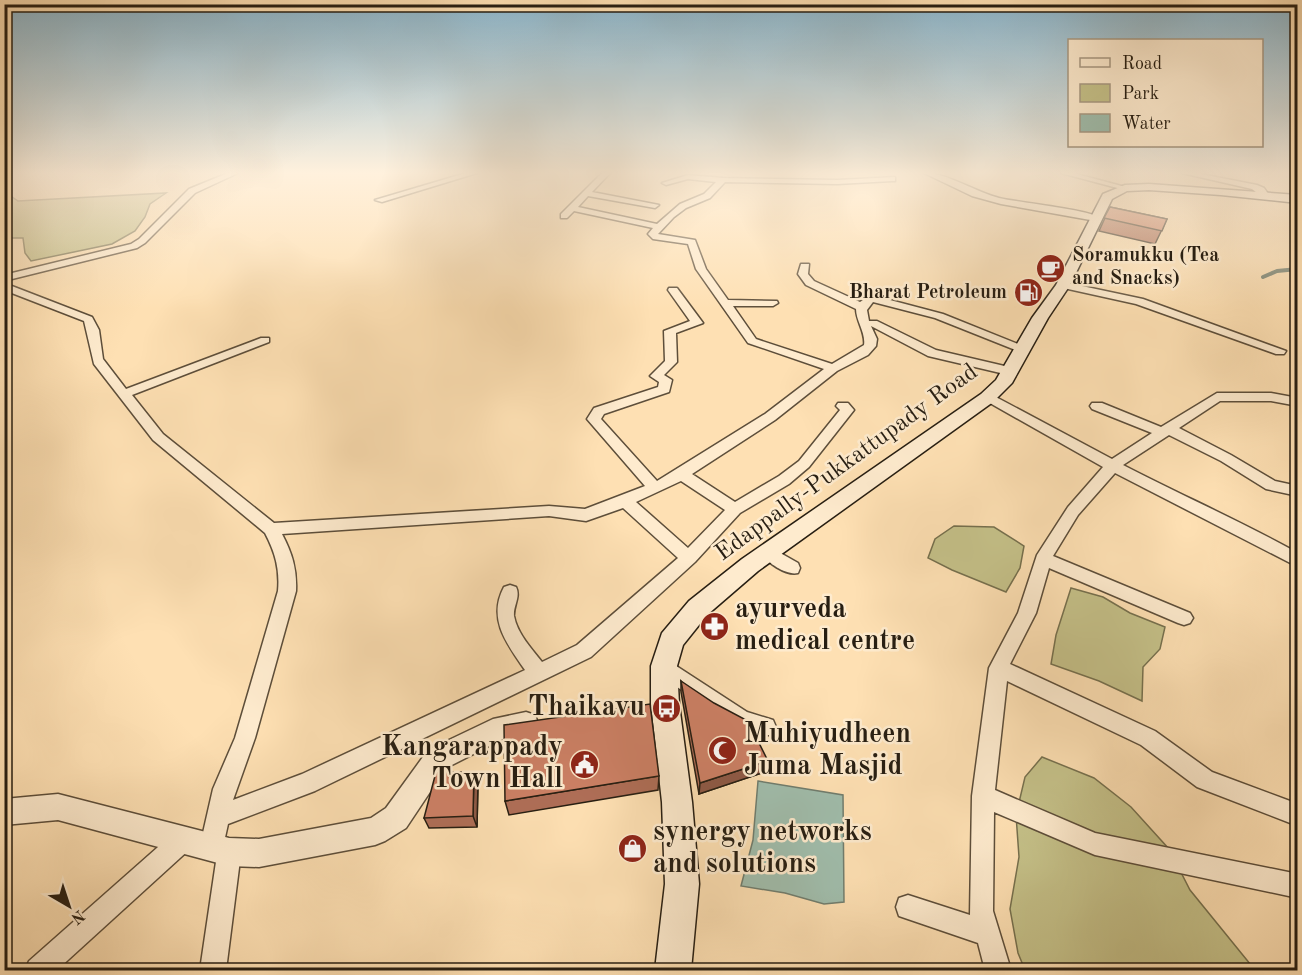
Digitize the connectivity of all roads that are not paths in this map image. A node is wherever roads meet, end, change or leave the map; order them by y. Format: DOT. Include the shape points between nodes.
graph roads {
  1 [pos="164,218"];
  2 [pos="622,218"];
  3 [pos="642,218"];
  4 [pos="669,218"];
  5 [pos="1096,218"];
  6 [pos="638,222"];
  7 [pos="659,227"];
  8 [pos="805,266"];
  9 [pos="4,278"];
  10 [pos="1063,285"];
  11 [pos="4,286"];
  12 [pos="674,290"];
  13 [pos="725,303"];
  14 [pos="773,303"];
  15 [pos="862,307"];
  16 [pos="873,323"];
  17 [pos="265,339"];
  18 [pos="1022,348"];
  19 [pos="1280,351"];
  20 [pos="833,368"];
  21 [pos="1009,371"];
  22 [pos="124,394"];
  23 [pos="987,398"];
  24 [pos="1298,402"];
  25 [pos="843,406"];
  26 [pos="1098,406"];
  27 [pos="1166,431"];
  28 [pos="1113,465"];
  29 [pos="681,474"];
  30 [pos="654,487"];
  31 [pos="1298,491"];
  32 [pos="625,501"];
  33 [pos="735,509"];
  34 [pos="271,529"];
  35 [pos="768,552"];
  36 [pos="688,558"];
  37 [pos="1043,559"];
  38 [pos="1298,561"];
  39 [pos="792,568"];
  40 [pos="510,592"];
  41 [pos="1184,618"];
  42 [pos="664,666"];
  43 [pos="999,668"];
  44 [pos="539,674"];
  45 [pos="547,720"];
  46 [pos="766,727"];
  47 [pos="983,796"];
  48 [pos="4,812"];
  49 [pos="1298,815"];
  50 [pos="218,817"];
  51 [pos="183,840"];
  52 [pos="220,849"];
  53 [pos="1298,886"];
  54 [pos="908,907"];
  55 [pos="988,934"];
  56 [pos="38,970"];
  57 [pos="213,970"];
  58 [pos="673,970"];
  59 [pos="998,970"];
  1 -- 9 [label="street" via="134,246"];
  2 -- 6 [label="street"];
  3 -- 6 [label="street"];
  4 -- 7 [label="street"];
  5 -- 10 [label="main road, Edappally-Pukkattupady Road"];
  6 -- 7 [label="street"];
  7 -- 13 [label="street" via="653,234 656,237 692,242 701,269"];
  8 -- 15 [label="street" via="803,274 810,283"];
  10 -- 18 [label="main road, Edappally-Pukkattupady Road"];
  10 -- 19 [label="street" via="1139,301"];
  11 -- 22 [label="street" via="88,319 93,326 95,356"];
  12 -- 30 [label="street" via="697,323 670,331 671,362 656,376 666,380 664,388 599,411 594,419"];
  13 -- 14 [label="street"];
  13 -- 20 [label="street" via="752,341"];
  15 -- 18 [label="street" via="871,298 882,299"];
  15 -- 20 [label="street" via="870,346"];
  16 -- 21 [label="street" via="932,353"];
  17 -- 22 [label="street"];
  18 -- 21 [label="main road, Edappally-Pukkattupady Road"];
  20 -- 29 [label="street" via="770,417"];
  21 -- 23 [label="main road, Edappally-Pukkattupady Road"];
  22 -- 34 [label="street" via="158,437"];
  23 -- 28 [label="street"];
  23 -- 35 [label="main road, Edappally-Pukkattupady Road"];
  24 -- 27 [label="street" via="1217,397"];
  25 -- 33 [label="street" via="847,410 804,464"];
  26 -- 27 [label="street"];
  27 -- 28 [label="street"];
  27 -- 31 [label="street" via="1226,458 1271,485"];
  28 -- 37 [label="street" via="1072,511"];
  28 -- 38 [label="street"];
  29 -- 30 [label="street"];
  29 -- 33 [label="street"];
  30 -- 32 [label="street"];
  32 -- 34 [label="street" via="586,515 549,511"];
  32 -- 36 [label="street"];
  33 -- 36 [label="street"];
  34 -- 50 [label="street" via="288,573 287,591"];
  35 -- 39 [label="street"];
  35 -- 42 [label="main road, Edappally-Pukkattupady Road" via="698,608 671,641"];
  36 -- 44 [label="street" via="584,651"];
  37 -- 41 [label="street"];
  37 -- 43 [label="street" via="1027,613"];
  40 -- 44 [label="street" via="505,614 513,637"];
  42 -- 46 [label="street" via="741,719"];
  42 -- 58 [label="main road, Edappally-Pukkattupady Road" via="654,706 677,802 682,884"];
  43 -- 47 [label="street"];
  43 -- 49 [label="street" via="1148,738 1205,780"];
  44 -- 50 [label="street" via="307,783"];
  45 -- 52 [label="street" via="502,727 437,759 396,818 375,831 259,853"];
  47 -- 53 [label="street" via="1095,844"];
  47 -- 55 [label="street" via="981,911"];
  48 -- 51 [label="street" via="58,807"];
  50 -- 52 [label="street"];
  51 -- 52 [label="street"];
  51 -- 56 [label="street"];
  52 -- 57 [label="street"];
  54 -- 55 [label="street"];
  55 -- 59 [label="street"];
}
